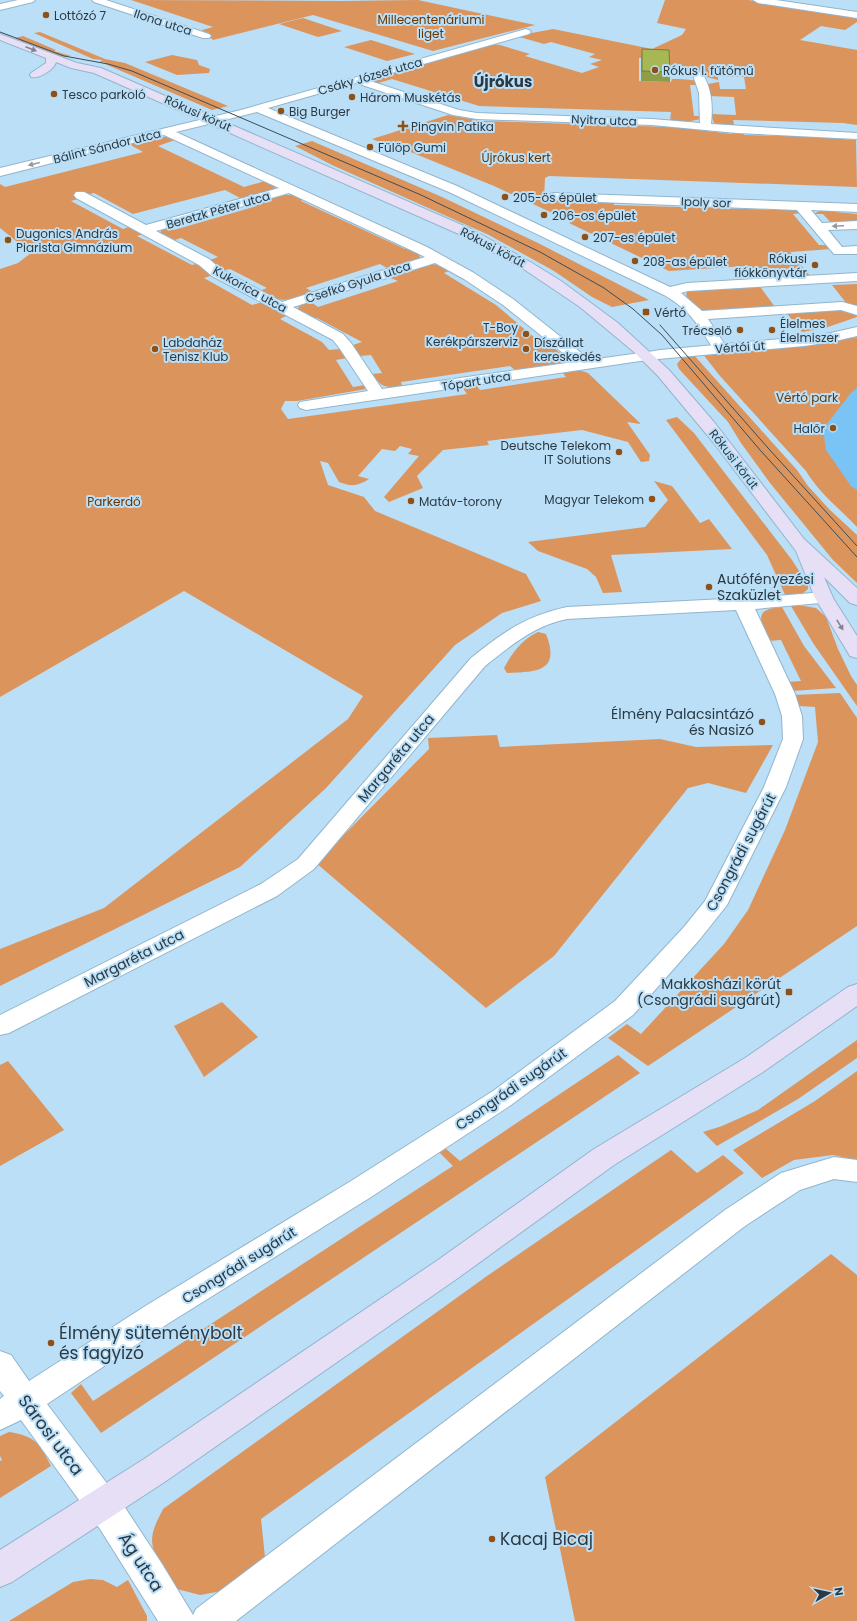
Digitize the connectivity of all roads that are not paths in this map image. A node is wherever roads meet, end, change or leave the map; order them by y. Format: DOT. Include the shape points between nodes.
graph roads {
  1 [pos="30,0"];
  2 [pos="97,0"];
  3 [pos="758,0"];
  4 [pos="0,7"];
  5 [pos="857,15"];
  6 [pos="526,32"];
  7 [pos="206,36"];
  8 [pos="0,37"];
  9 [pos="51,56"];
  10 [pos="74,66"];
  11 [pos="97,70"];
  12 [pos="35,75"];
  13 [pos="698,75"];
  14 [pos="356,80"];
  15 [pos="258,108"];
  16 [pos="213,120"];
  17 [pos="705,127"];
  18 [pos="167,132"];
  19 [pos="857,136"];
  20 [pos="0,172"];
  21 [pos="291,189"];
  22 [pos="80,195"];
  23 [pos="554,197"];
  24 [pos="801,206"];
  25 [pos="857,208"];
  26 [pos="857,225"];
  27 [pos="819,227"];
  28 [pos="144,230"];
  29 [pos="857,250"];
  30 [pos="436,258"];
  31 [pos="857,277"];
  32 [pos="669,292"];
  33 [pos="831,292"];
  34 [pos="280,307"];
  35 [pos="857,311"];
  36 [pos="700,315"];
  37 [pos="857,331"];
  38 [pos="720,348"];
  39 [pos="647,356"];
  40 [pos="587,365"];
  41 [pos="378,395"];
  42 [pos="306,405"];
  43 [pos="801,547"];
  44 [pos="844,584"];
  45 [pos="824,598"];
  46 [pos="857,599"];
  47 [pos="743,604"];
  48 [pos="857,605"];
  49 [pos="857,652"];
  50 [pos="857,993"];
  51 [pos="0,1026"];
  52 [pos="857,1171"];
  53 [pos="0,1365"];
  54 [pos="12,1408"];
  55 [pos="103,1504"];
  56 [pos="0,1570"];
  57 [pos="178,1621"];
  58 [pos="208,1621"];
  1 -- 4 [label="street"];
  2 -- 7 [label="street, Ilona utca"];
  3 -- 5 [label="street"];
  6 -- 14 [label="street, Csáky József utca"];
  8 -- 9 [label="main road, Rókusi körút, one-way"];
  9 -- 10 [label="main road, Rókusi körút"];
  9 -- 12 [label="main road" via="51,64"];
  10 -- 11 [label="main road, Rókusi körút"];
  10 -- 11 [label="main road, Rókusi körút" via="79,57"];
  11 -- 16 [label="main road, Rókusi körút"];
  13 -- 17 [label="street" via="703,80 707,116"];
  14 -- 15 [label="street, Csáky József utca"];
  14 -- 17 [label="street, Nyitra utca" via="457,113 477,116 652,122"];
  15 -- 16 [label="street, Csáky József utca"];
  15 -- 32 [label="street" via="453,189"];
  16 -- 18 [label="street, Bálint Sándor utca"];
  16 -- 39 [label="main road, Rókusi körút" via="506,252 567,291"];
  17 -- 19 [label="street, Nyitra utca"];
  18 -- 20 [label="street, Bálint Sándor utca, one-way"];
  18 -- 21 [label="street"];
  21 -- 28 [label="street, Beretzk Péter utca"];
  21 -- 30 [label="street"];
  22 -- 28 [label="street, Kukorica utca"];
  23 -- 24 [label="street, Ipoly sor"];
  24 -- 25 [label="street, Ipoly sor"];
  24 -- 27 [label="street"];
  26 -- 27 [label="street, one-way"];
  27 -- 29 [label="street" via="840,251"];
  28 -- 34 [label="street, Kukorica utca"];
  30 -- 34 [label="street, Csefkó Gyula utca"];
  30 -- 40 [label="street" via="508,302"];
  31 -- 33 [label="street"];
  32 -- 33 [label="street" via="687,287"];
  32 -- 36 [label="street" via="686,302"];
  33 -- 35 [label="street"];
  33 -- 36 [label="street"];
  34 -- 41 [label="street, Kukorica utca" via="338,338"];
  36 -- 38 [label="street"];
  37 -- 38 [label="street, Vértói út" via="795,343"];
  38 -- 39 [label="street, Vértói út"];
  39 -- 40 [label="street, Tópart utca"];
  39 -- 43 [label="main road, Rókusi körút" via="687,399"];
  40 -- 41 [label="street, Tópart utca"];
  41 -- 42 [label="street, Tópart utca"];
  43 -- 44 [label="main road, Rókusi körút"];
  43 -- 45 [label="main road, Rókusi körút"];
  44 -- 45 [label="main road" via="835,596"];
  44 -- 46 [label="main road, Rókusi körút"];
  45 -- 47 [label="street, Margaréta utca"];
  45 -- 48 [label="main road"];
  45 -- 49 [label="main road, Rókusi körút, one-way"];
  47 -- 51 [label="street, Margaréta utca" via="567,613 547,617 513,634 478,662 306,864 269,890"];
  47 -- 54 [label="street, Csongrádi sugárút" via="785,694 792,716 794,739 775,787 715,905 624,1008 502,1098 361,1190 158,1314"];
  50 -- 55 [label="main road" via="754,1065 604,1156 448,1269"];
  52 -- 58 [label="street" via="834,1168 791,1181 735,1218"];
  53 -- 54 [label="street, Sárosi utca"];
  54 -- 55 [label="street, Sárosi utca" via="70,1458"];
  55 -- 56 [label="main road"];
  55 -- 57 [label="street, Ág utca"];
}
